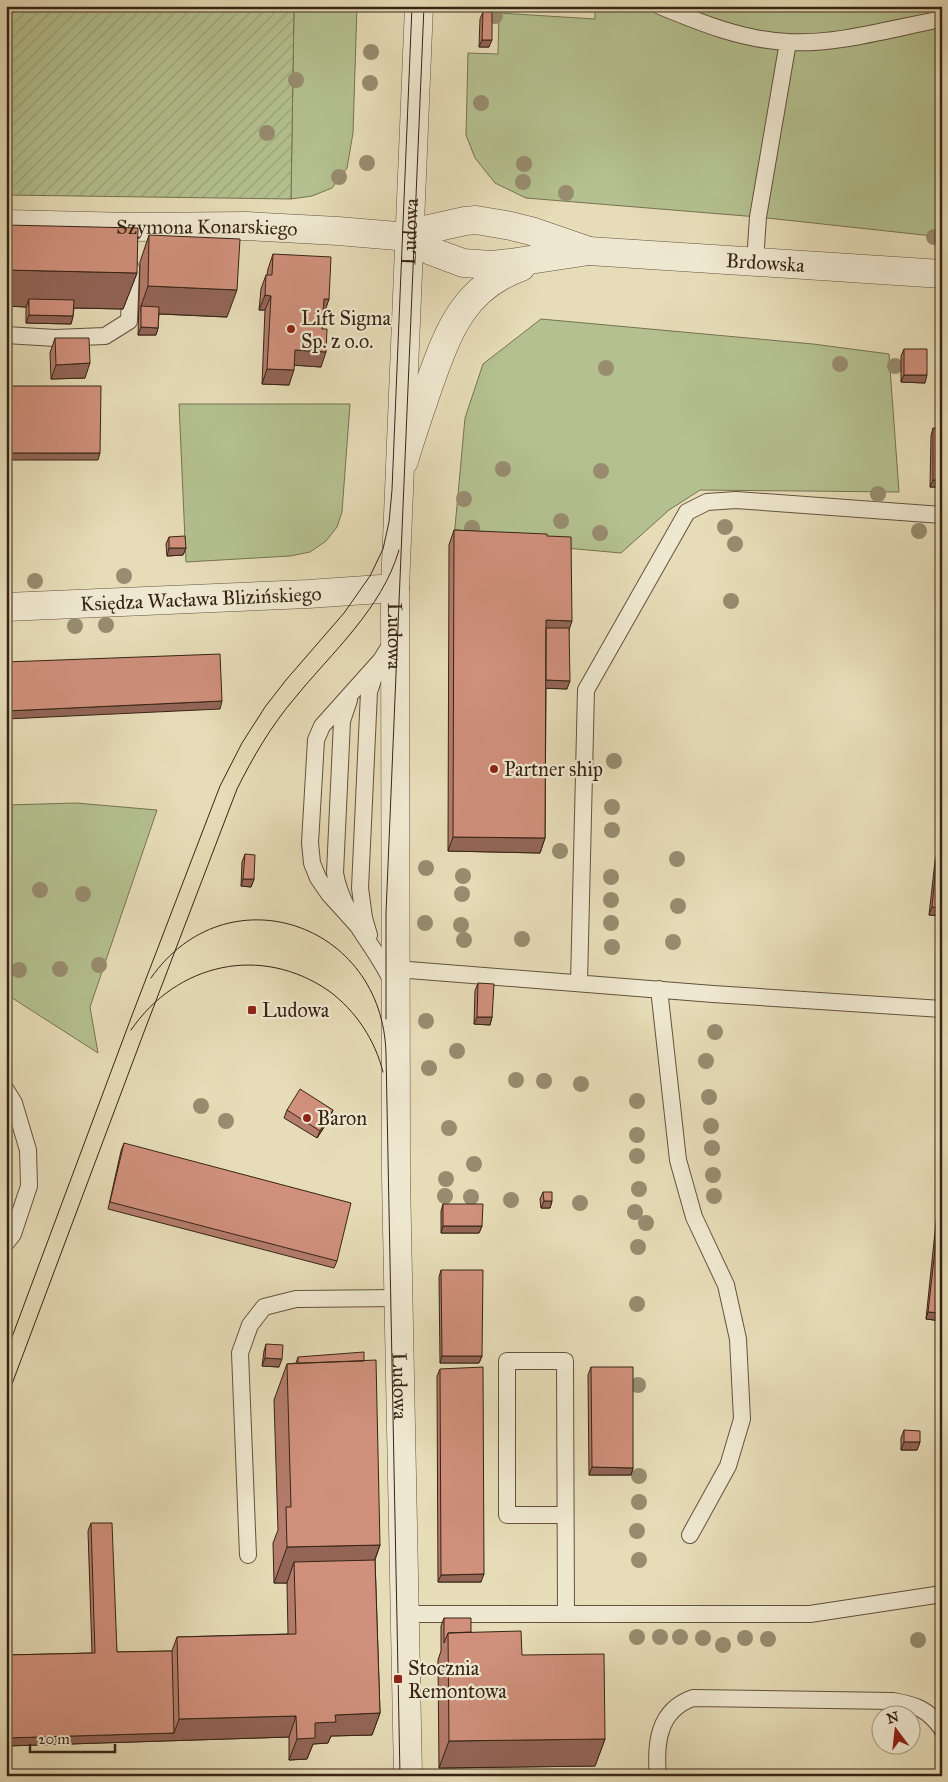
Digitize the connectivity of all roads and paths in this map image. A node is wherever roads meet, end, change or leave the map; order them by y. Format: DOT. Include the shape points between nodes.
graph roads {
  1 [pos="419,6"];
  2 [pos="660,6"];
  3 [pos="942,19"];
  4 [pos="788,42"];
  5 [pos="6,224"];
  6 [pos="409,236"];
  7 [pos="132,243"];
  8 [pos="589,251"];
  9 [pos="548,258"];
  10 [pos="755,262"];
  11 [pos="942,274"];
  12 [pos="6,335"];
  13 [pos="399,480"];
  14 [pos="942,515"];
  15 [pos="395,588"];
  16 [pos="6,607"];
  17 [pos="395,636"];
  18 [pos="381,660"];
  19 [pos="360,684"];
  20 [pos="357,926"];
  21 [pos="391,975"];
  22 [pos="579,983"];
  23 [pos="659,990"];
  24 [pos="942,1009"];
  25 [pos="6,1090"];
  26 [pos="6,1243"];
  27 [pos="399,1298"];
  28 [pos="565,1515"];
  29 [pos="690,1535"];
  30 [pos="248,1555"];
  31 [pos="942,1594"];
  32 [pos="405,1614"];
  33 [pos="566,1614"];
  34 [pos="942,1729"];
  35 [pos="408,1776"];
  36 [pos="658,1776"];
  1 -- 6 [label="street, Ludowa"];
  2 -- 4 [label="lane" via="715,29"];
  3 -- 4 [label="lane" via="828,41"];
  4 -- 10 [label="lane" via="758,217"];
  5 -- 7 [label="street, Szymona Konarskiego"];
  6 -- 7 [label="street, Szymona Konarskiego" via="246,226"];
  6 -- 8 [label="street, Brdowska" via="429,228 476,220 525,229"];
  6 -- 9 [label="street, Brdowska" via="431,251 463,263 492,265"];
  6 -- 13 [label="street, Ludowa"];
  7 -- 12 [label="lane" via="129,321 105,336 55,338"];
  8 -- 9 [label="street, Brdowska"];
  8 -- 10 [label="street, Brdowska"];
  9 -- 13 [label="street, Brdowska" via="501,276 466,304 446,338"];
  10 -- 11 [label="street, Brdowska"];
  13 -- 15 [label="street, Ludowa"];
  14 -- 22 [label="lane" via="736,500 707,502 687,512 586,690"];
  15 -- 16 [label="street, Księdza Wacława Blizińskiego"];
  15 -- 17 [label="street, Ludowa"];
  17 -- 18 [label="lane"];
  17 -- 21 [label="street, Ludowa"];
  18 -- 19 [label="lane"];
  18 -- 21 [label="lane" via="369,692 360,888 366,926"];
  19 -- 20 [label="lane" via="348,703 342,722 335,866 342,898"];
  19 -- 20 [label="lane" via="322,726 316,740 310,843 312,863 318,878"];
  20 -- 21 [label="lane"];
  21 -- 22 [label="lane"];
  21 -- 27 [label="street, Ludowa"];
  22 -- 23 [label="lane"];
  23 -- 24 [label="lane"];
  23 -- 29 [label="lane" via="678,1160 694,1217 726,1285 738,1339 742,1419 728,1466"];
  25 -- 26 [label="lane" via="14,1103 28,1150 29,1186 13,1234"];
  27 -- 30 [label="lane" via="296,1299 264,1307 250,1325 240,1353"];
  27 -- 32 [label="street, Ludowa"];
  28 -- 28 [label="lane" via="565,1361 507,1361 507,1515"];
  28 -- 33 [label="lane"];
  31 -- 33 [label="lane" via="810,1614"];
  32 -- 33 [label="lane"];
  32 -- 35 [label="street, Ludowa"];
  34 -- 36 [label="lane" via="926,1711 893,1701 693,1698 676,1708 664,1722 657,1744"];
}
